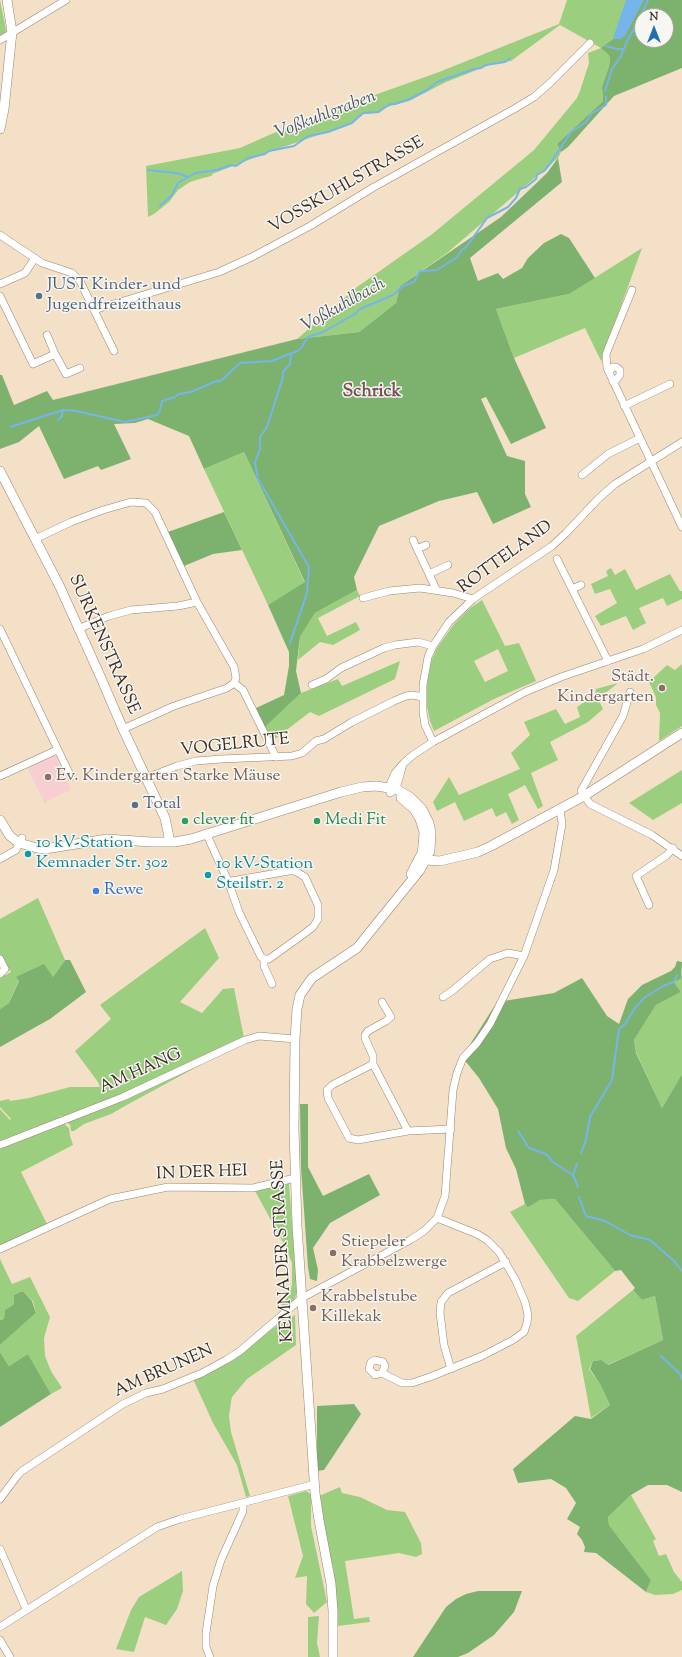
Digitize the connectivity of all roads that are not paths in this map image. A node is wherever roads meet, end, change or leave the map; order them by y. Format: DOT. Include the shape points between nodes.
graph roads {
  1 [pos="7,0"];
  2 [pos="66,0"];
  3 [pos="12,32"];
  4 [pos="0,40"];
  5 [pos="590,42"];
  6 [pos="0,129"];
  7 [pos="0,235"];
  8 [pos="35,258"];
  9 [pos="0,284"];
  10 [pos="632,290"];
  11 [pos="0,296"];
  12 [pos="94,310"];
  13 [pos="47,335"];
  14 [pos="114,351"];
  15 [pos="55,354"];
  16 [pos="80,368"];
  17 [pos="609,372"];
  18 [pos="613,382"];
  19 [pos="670,384"];
  20 [pos="624,406"];
  21 [pos="640,438"];
  22 [pos="682,442"];
  23 [pos="650,460"];
  24 [pos="0,471"];
  25 [pos="582,475"];
  26 [pos="682,527"];
  27 [pos="35,539"];
  28 [pos="413,540"];
  29 [pos="426,545"];
  30 [pos="417,549"];
  31 [pos="557,559"];
  32 [pos="448,565"];
  33 [pos="429,574"];
  34 [pos="581,585"];
  35 [pos="436,589"];
  36 [pos="572,589"];
  37 [pos="363,598"];
  38 [pos="472,599"];
  39 [pos="197,602"];
  40 [pos="78,629"];
  41 [pos="682,630"];
  42 [pos="3,631"];
  43 [pos="433,646"];
  44 [pos="608,661"];
  45 [pos="234,683"];
  46 [pos="312,685"];
  47 [pos="630,692"];
  48 [pos="422,696"];
  49 [pos="123,729"];
  50 [pos="682,733"];
  51 [pos="434,742"];
  52 [pos="57,750"];
  53 [pos="276,757"];
  54 [pos="0,776"];
  55 [pos="71,777"];
  56 [pos="146,778"];
  57 [pos="392,790"];
  58 [pos="584,796"];
  59 [pos="560,809"];
  60 [pos="0,817"];
  61 [pos="0,820"];
  62 [pos="206,833"];
  63 [pos="169,839"];
  64 [pos="21,841"];
  65 [pos="673,848"];
  66 [pos="426,855"];
  67 [pos="682,856"];
  68 [pos="0,859"];
  69 [pos="224,882"];
  70 [pos="649,905"];
  71 [pos="524,956"];
  72 [pos="0,959"];
  73 [pos="264,959"];
  74 [pos="0,974"];
  75 [pos="272,984"];
  76 [pos="442,997"];
  77 [pos="382,1002"];
  78 [pos="295,1039"];
  79 [pos="373,1064"];
  80 [pos="450,1129"];
  81 [pos="408,1131"];
  82 [pos="0,1145"];
  83 [pos="295,1178"];
  84 [pos="437,1218"];
  85 [pos="0,1249"];
  86 [pos="506,1262"];
  87 [pos="302,1298"];
  88 [pos="451,1369"];
  89 [pos="382,1373"];
  90 [pos="315,1484"];
  91 [pos="0,1500"];
  92 [pos="244,1503"];
  93 [pos="0,1549"];
  94 [pos="26,1609"];
  95 [pos="0,1627"];
  96 [pos="0,1640"];
  97 [pos="10,1657"];
  98 [pos="210,1657"];
  99 [pos="332,1657"];
  1 -- 3 [label="main road"];
  2 -- 3 [label="street"];
  3 -- 4 [label="street"];
  3 -- 6 [label="main road"];
  5 -- 12 [label="street, VOSSKUHLSTRASSE" via="534,97 310,226 219,272"];
  7 -- 8 [label="street"];
  8 -- 9 [label="street" via="25,273"];
  8 -- 12 [label="street" via="42,263 72,273 80,281"];
  10 -- 17 [label="street" via="606,355"];
  11 -- 15 [label="street" via="33,364"];
  12 -- 14 [label="street"];
  13 -- 15 [label="street"];
  15 -- 16 [label="street" via="66,374"];
  17 -- 18 [label="street"];
  17 -- 18 [label="street" via="613,367 620,370 620,375"];
  18 -- 20 [label="street"];
  19 -- 20 [label="street"];
  20 -- 21 [label="street"];
  21 -- 23 [label="street"];
  21 -- 25 [label="street" via="608,454"];
  22 -- 23 [label="street, ROTTELAND"];
  23 -- 26 [label="street"];
  23 -- 38 [label="street, ROTTELAND" via="615,484 552,546"];
  24 -- 27 [label="main road, SURKENSTRASSE"];
  27 -- 39 [label="street" via="103,510 131,502 146,503 155,512"];
  27 -- 40 [label="main road, SURKENSTRASSE"];
  28 -- 30 [label="street"];
  29 -- 30 [label="street"];
  30 -- 33 [label="street"];
  31 -- 36 [label="street"];
  32 -- 33 [label="street"];
  33 -- 35 [label="street"];
  34 -- 36 [label="street"];
  35 -- 37 [label="street" via="405,588"];
  35 -- 38 [label="street"];
  36 -- 44 [label="street"];
  38 -- 43 [label="street, ROTTELAND" via="449,622"];
  39 -- 40 [label="street" via="132,610"];
  39 -- 45 [label="street" via="234,667"];
  40 -- 49 [label="main road, SURKENSTRASSE"];
  41 -- 44 [label="street" via="643,649"];
  42 -- 52 [label="street"];
  43 -- 46 [label="street" via="418,642 390,646 341,668"];
  43 -- 48 [label="street, ROTTELAND" via="425,670"];
  44 -- 51 [label="street" via="525,692"];
  45 -- 49 [label="street"];
  45 -- 53 [label="street" via="242,690"];
  47 -- 58 [label="street" via="618,725 582,788"];
  48 -- 51 [label="street, ROTTELAND" via="425,725"];
  48 -- 53 [label="street, VOGELRUTE" via="400,698 316,741 302,752 292,756"];
  49 -- 56 [label="main road, SURKENSTRASSE"];
  50 -- 58 [label="main road"];
  51 -- 57 [label="street" via="403,764"];
  52 -- 54 [label="street"];
  52 -- 55 [label="street"];
  53 -- 56 [label="street, VOGELRUTE" via="196,762"];
  56 -- 63 [label="main road, SURKENSTRASSE" via="164,818"];
  57 -- 62 [label="main road" via="320,799"];
  57 -- 66 [label="main road" via="425,814 431,833"];
  58 -- 59 [label="main road"];
  58 -- 65 [label="street" via="590,804 635,825"];
  59 -- 66 [label="main road" via="478,852 440,861"];
  59 -- 71 [label="street" via="562,824 554,870"];
  60 -- 64 [label="main road"];
  61 -- 64 [label="main road" via="10,836"];
  62 -- 63 [label="main road" via="191,839"];
  62 -- 69 [label="street"];
  63 -- 64 [label="main road" via="151,842 94,838 45,849 28,847"];
  64 -- 68 [label="street" via="16,850"];
  65 -- 67 [label="street"];
  65 -- 70 [label="street" via="636,876"];
  66 -- 78 [label="main road, KEMNADER STRASSE" via="406,886 358,948 308,982 298,1000"];
  69 -- 73 [label="street"];
  69 -- 73 [label="street" via="295,871 305,878 310,887 319,913 313,927 269,959"];
  71 -- 76 [label="street" via="508,953 490,959"];
  71 -- 80 [label="street" via="487,1028 459,1066 453,1090"];
  72 -- 74 [label="street" via="5,969"];
  73 -- 75 [label="street" via="264,966"];
  77 -- 79 [label="street" via="391,1017 365,1035 373,1056"];
  78 -- 82 [label="street, AM HANG" via="259,1036 245,1040 123,1097"];
  78 -- 83 [label="main road, KEMNADER STRASSE"];
  79 -- 81 [label="street"];
  79 -- 81 [label="street" via="329,1088 327,1095 333,1108 349,1138 353,1140"];
  80 -- 81 [label="street"];
  80 -- 84 [label="street" via="445,1196"];
  83 -- 85 [label="street, IN DER HEI" via="253,1188 168,1187 117,1198"];
  83 -- 87 [label="main road, KEMNADER STRASSE"];
  84 -- 86 [label="street" via="487,1240"];
  84 -- 87 [label="street, AM BRUNEN" via="410,1240"];
  86 -- 88 [label="street" via="443,1298 440,1312 447,1359"];
  86 -- 88 [label="street" via="525,1302 528,1315 524,1332 482,1356"];
  87 -- 90 [label="main road, KEMNADER STRASSE"];
  87 -- 91 [label="street, AM BRUNEN" via="226,1360 170,1386 137,1397 29,1466 16,1476"];
  88 -- 89 [label="street" via="412,1383 402,1383"];
  90 -- 92 [label="street"];
  90 -- 99 [label="main road, KEMNADER STRASSE" via="318,1520 331,1584"];
  92 -- 94 [label="street" via="157,1527"];
  92 -- 98 [label="street" via="213,1586 206,1633 206,1647"];
  93 -- 94 [label="street"];
  94 -- 95 [label="street"];
  96 -- 97 [label="street"];
}
